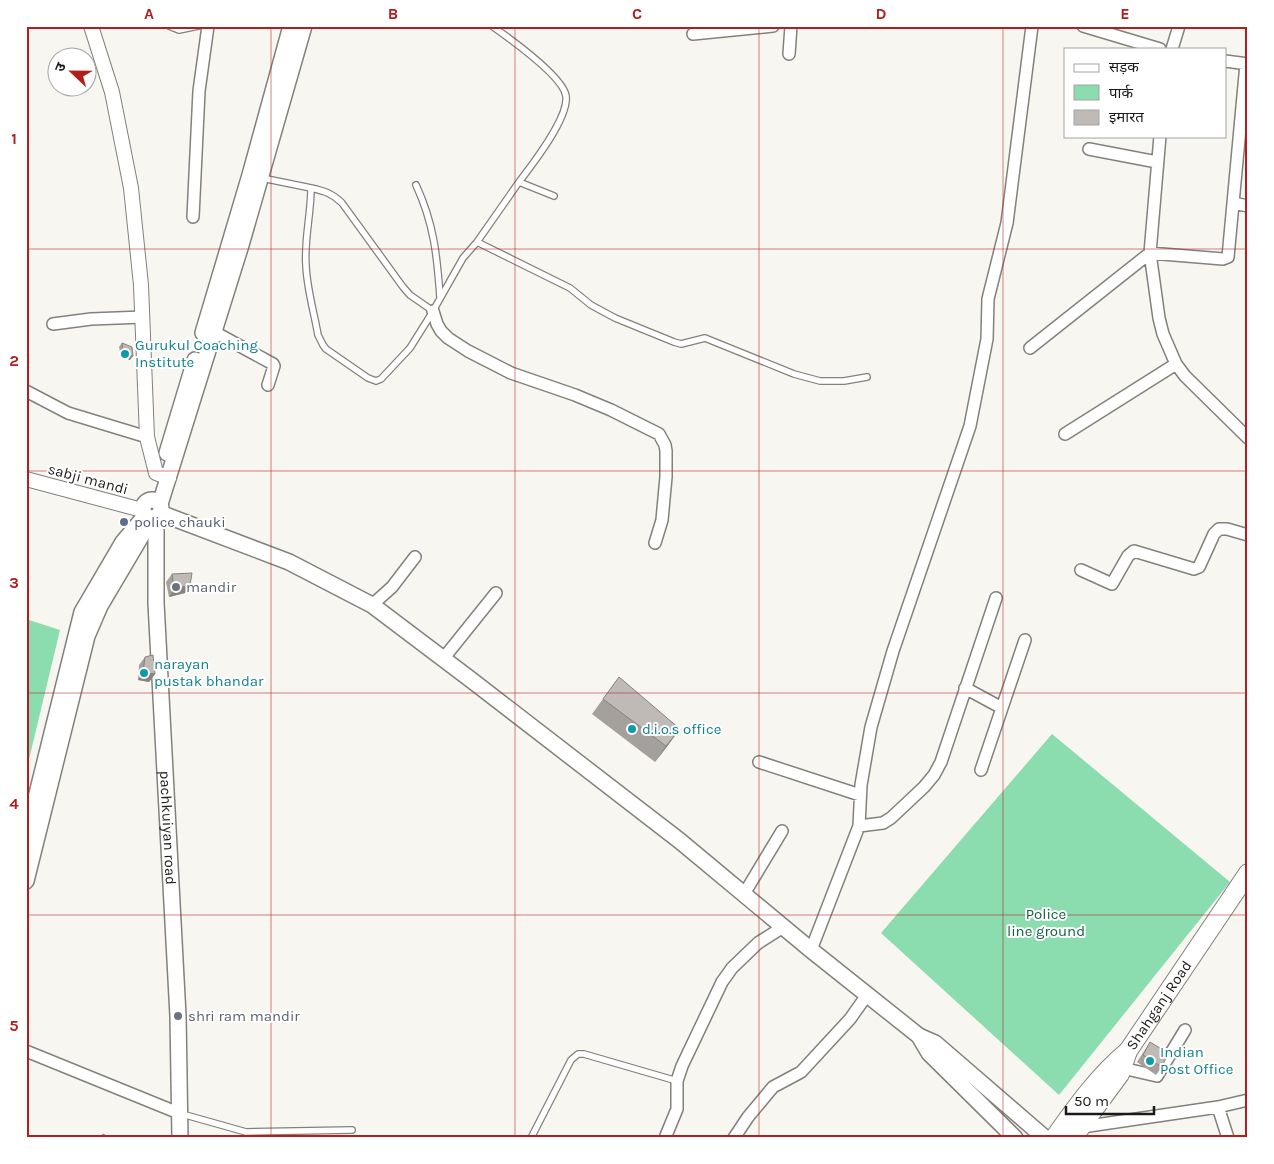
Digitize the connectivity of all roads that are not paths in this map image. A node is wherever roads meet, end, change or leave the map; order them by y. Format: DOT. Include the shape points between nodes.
graph roads {
  1 [pos="91,26"];
  2 [pos="169,26"];
  3 [pos="198,26"];
  4 [pos="208,26"];
  5 [pos="291,26"];
  6 [pos="304,26"];
  7 [pos="492,26"];
  8 [pos="772,26"];
  9 [pos="790,26"];
  10 [pos="1032,26"];
  11 [pos="1083,26"];
  12 [pos="1179,26"];
  13 [pos="693,34"];
  14 [pos="1157,48"];
  15 [pos="1172,48"];
  16 [pos="789,54"];
  17 [pos="1226,61"];
  18 [pos="1247,64"];
  19 [pos="276,104"];
  20 [pos="1244,137"];
  21 [pos="1160,138"];
  22 [pos="1089,149"];
  23 [pos="1157,162"];
  24 [pos="261,177"];
  25 [pos="519,182"];
  26 [pos="416,185"];
  27 [pos="311,188"];
  28 [pos="554,196"];
  29 [pos="1233,203"];
  30 [pos="1248,206"];
  31 [pos="193,217"];
  32 [pos="477,242"];
  33 [pos="1150,253"];
  34 [pos="440,298"];
  35 [pos="433,311"];
  36 [pos="143,317"];
  37 [pos="53,324"];
  38 [pos="210,330"];
  39 [pos="1030,348"];
  40 [pos="1176,364"];
  41 [pos="867,377"];
  42 [pos="268,385"];
  43 [pos="26,391"];
  44 [pos="1066,434"];
  45 [pos="148,436"];
  46 [pos="1248,438"];
  47 [pos="165,477"];
  48 [pos="26,479"];
  49 [pos="153,511"];
  50 [pos="1248,535"];
  51 [pos="655,542"];
  52 [pos="415,557"];
  53 [pos="1081,570"];
  54 [pos="496,593"];
  55 [pos="996,598"];
  56 [pos="372,606"];
  57 [pos="1025,640"];
  58 [pos="443,659"];
  59 [pos="965,688"];
  60 [pos="1002,708"];
  61 [pos="57,736"];
  62 [pos="759,762"];
  63 [pos="981,770"];
  64 [pos="860,795"];
  65 [pos="859,826"];
  66 [pos="782,831"];
  67 [pos="26,838"];
  68 [pos="1248,873"];
  69 [pos="26,881"];
  70 [pos="744,894"];
  71 [pos="783,927"];
  72 [pos="811,950"];
  73 [pos="868,995"];
  74 [pos="1185,1030"];
  75 [pos="919,1036"];
  76 [pos="26,1051"];
  77 [pos="1128,1051"];
  78 [pos="1122,1068"];
  79 [pos="677,1081"];
  80 [pos="1248,1100"];
  81 [pos="1218,1107"];
  82 [pos="181,1114"];
  83 [pos="352,1130"];
  84 [pos="1077,1132"];
  85 [pos="180,1138"];
  86 [pos="531,1138"];
  87 [pos="666,1138"];
  88 [pos="734,1138"];
  89 [pos="1015,1138"];
  90 [pos="1045,1138"];
  91 [pos="1054,1138"];
  92 [pos="1228,1138"];
  1 -- 36 [label="street" via="112,92 132,188"];
  2 -- 3 [label="lane" via="179,30"];
  4 -- 31 [label="street" via="199,91"];
  5 -- 19 [label="main road"];
  6 -- 19 [label="main road"];
  7 -- 25 [label="lane" via="540,64 562,87 566,96 558,125"];
  8 -- 13 [label="street"];
  9 -- 16 [label="street"];
  10 -- 64 [label="street" via="1007,223 988,299 987,339 974,409 893,651 868,740"];
  11 -- 14 [label="street"];
  12 -- 15 [label="street"];
  17 -- 18 [label="street"];
  18 -- 20 [label="street"];
  19 -- 24 [label="main road"];
  19 -- 38 [label="main road"];
  20 -- 29 [label="street"];
  21 -- 23 [label="street"];
  22 -- 23 [label="street"];
  23 -- 33 [label="street"];
  24 -- 27 [label="lane"];
  24 -- 38 [label="main road"];
  25 -- 28 [label="lane"];
  25 -- 32 [label="lane"];
  26 -- 34 [label="lane" via="434,238"];
  27 -- 35 [label="lane" via="327,192 342,203 403,287"];
  27 -- 35 [label="lane" via="306,265 318,335 326,349 376,381 410,348"];
  29 -- 30 [label="street"];
  29 -- 33 [label="street" via="1226,258"];
  32 -- 34 [label="lane"];
  32 -- 41 [label="lane" via="570,288 615,318 674,342 682,344 705,338 794,374 820,380 844,381"];
  33 -- 39 [label="street"];
  33 -- 40 [label="street" via="1159,318"];
  34 -- 35 [label="lane"];
  35 -- 51 [label="street" via="441,331 459,346 511,373 575,394 659,434 666,451 666,478 662,520"];
  36 -- 37 [label="street"];
  36 -- 45 [label="street"];
  38 -- 42 [label="street" via="273,364"];
  38 -- 47 [label="main road" via="174,426"];
  40 -- 44 [label="street"];
  40 -- 46 [label="street"];
  43 -- 45 [label="street" via="68,413"];
  45 -- 47 [label="street" via="156,473"];
  47 -- 49 [label="main road"];
  48 -- 49 [label="street, sabji mandi"];
  49 -- 56 [label="main road" via="289,562"];
  49 -- 61 [label="main road" via="100,606 88,614 87,636"];
  49 -- 82 [label="main road, pachkuiyan road"];
  50 -- 53 [label="street" via="1219,529 1199,566 1194,569 1134,551 1112,584"];
  52 -- 56 [label="street" via="392,587"];
  54 -- 58 [label="street"];
  55 -- 59 [label="street"];
  56 -- 58 [label="main road"];
  57 -- 60 [label="street"];
  58 -- 70 [label="main road"];
  59 -- 60 [label="street"];
  59 -- 65 [label="street" via="934,776 891,818 883,823"];
  60 -- 63 [label="street"];
  61 -- 67 [label="main road"];
  61 -- 69 [label="main road"];
  62 -- 64 [label="street"];
  64 -- 65 [label="street"];
  65 -- 72 [label="street"];
  66 -- 70 [label="street"];
  68 -- 77 [label="main road, Shahganj Road"];
  70 -- 71 [label="main road"];
  71 -- 72 [label="main road"];
  71 -- 79 [label="street" via="758,943 722,982"];
  72 -- 73 [label="main road"];
  73 -- 75 [label="main road"];
  73 -- 88 [label="street" via="801,1072 773,1087"];
  74 -- 78 [label="street" via="1156,1076"];
  75 -- 89 [label="main road" via="929,1053"];
  75 -- 90 [label="main road" via="935,1044"];
  76 -- 82 [label="street"];
  77 -- 78 [label="main road, Shahganj Road"];
  77 -- 91 [label="main road" via="1108,1067"];
  78 -- 84 [label="main road, Shahganj Road"];
  79 -- 86 [label="lane" via="578,1054 571,1060"];
  79 -- 87 [label="street" via="677,1109"];
  80 -- 81 [label="street"];
  81 -- 84 [label="street"];
  81 -- 92 [label="street"];
  82 -- 83 [label="lane" via="246,1132"];
  82 -- 85 [label="main road, pachkuiyan road"];
}
